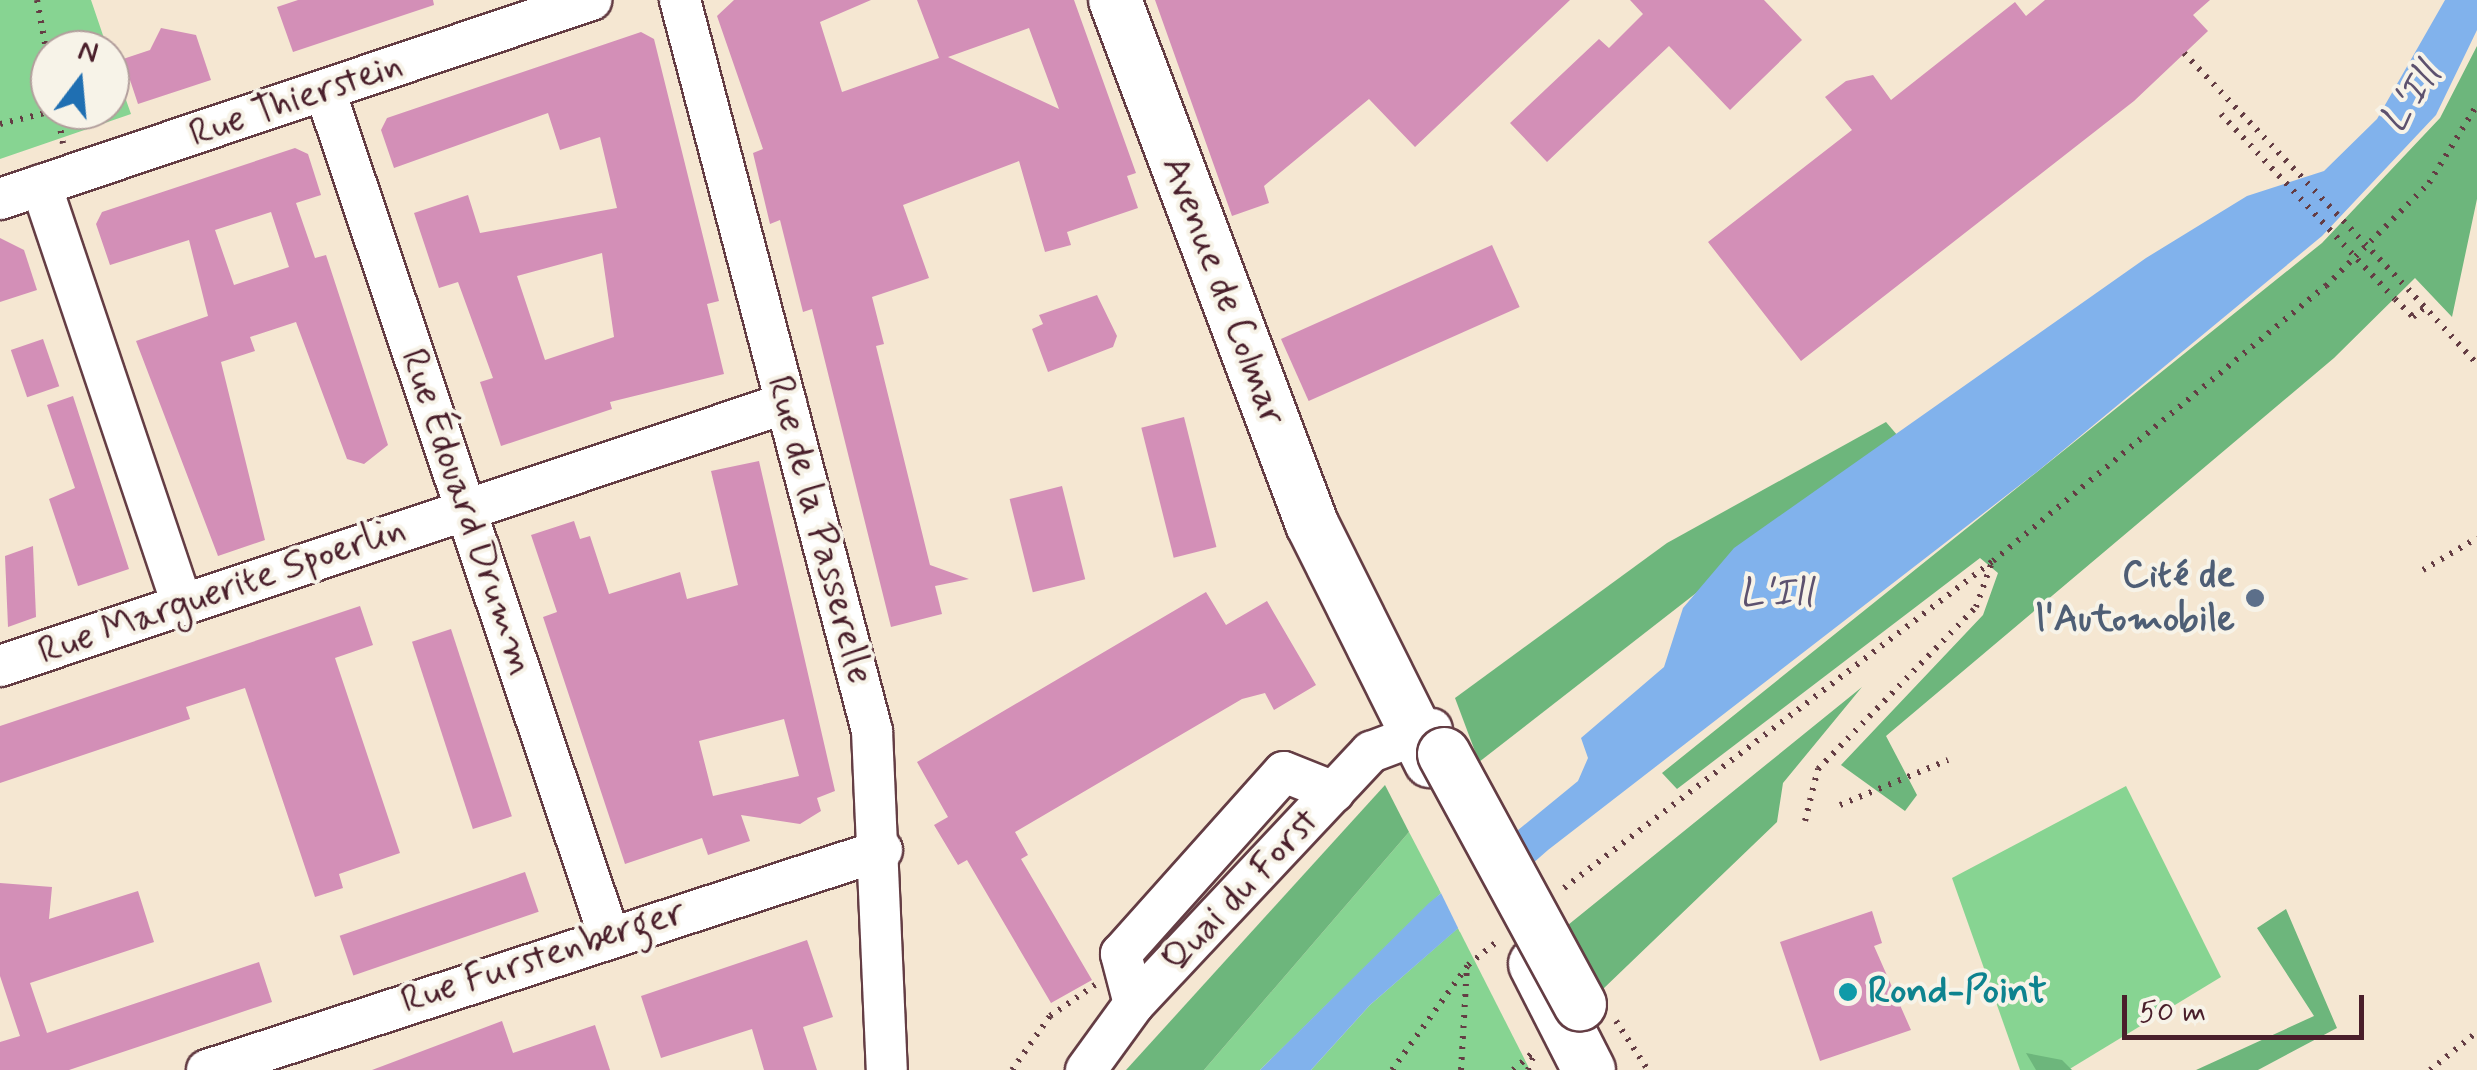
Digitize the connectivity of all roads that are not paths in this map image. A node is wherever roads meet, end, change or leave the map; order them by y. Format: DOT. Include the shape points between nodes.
graph roads {
  1 [pos="591,0"];
  2 [pos="680,0"];
  3 [pos="1114,0"];
  4 [pos="324,91"];
  5 [pos="41,185"];
  6 [pos="0,199"];
  7 [pos="786,403"];
  8 [pos="467,510"];
  9 [pos="182,604"];
  10 [pos="0,666"];
  11 [pos="1430,744"];
  12 [pos="1334,792"];
  13 [pos="882,850"];
  14 [pos="608,933"];
  15 [pos="1134,1004"];
  16 [pos="1571,1020"];
  17 [pos="207,1070"];
  18 [pos="887,1070"];
  19 [pos="1086,1070"];
  20 [pos="1589,1070"];
  21 [pos="1616,1070"];
  1 -- 4 [label="street, Rue Thierstein"];
  2 -- 7 [label="street, Rue de la Passerelle"];
  3 -- 11 [label="main road, Avenue de Colmar" via="1225,304 1339,578"];
  4 -- 5 [label="street, Rue Thierstein"];
  4 -- 8 [label="street, Rue Édouard Drumm"];
  5 -- 6 [label="street, Rue Thierstein"];
  5 -- 9 [label="street"];
  7 -- 8 [label="street, Rue Marguerite Spoerlin"];
  7 -- 13 [label="street, Rue de la Passerelle" via="872,731"];
  8 -- 9 [label="street, Rue Marguerite Spoerlin"];
  8 -- 14 [label="street, Rue Édouard Drumm"];
  9 -- 10 [label="street, Rue Marguerite Spoerlin"];
  11 -- 12 [label="street, Quai du Forst" via="1370,752"];
  11 -- 16 [label="main road, Avenue de Colmar, bridge"];
  11 -- 16 [label="main road, Avenue de Colmar" via="1516,936"];
  12 -- 15 [label="street, Quai du Forst"];
  12 -- 15 [label="street" via="1284,772 1122,954"];
  13 -- 14 [label="street, Rue Furstenberger"];
  13 -- 18 [label="street, Rue de la Passerelle"];
  14 -- 17 [label="street, Rue Furstenberger"];
  15 -- 19 [label="street, Quai du Forst"];
  16 -- 20 [label="main road, Avenue de Colmar"];
  16 -- 21 [label="main road, Avenue de Colmar"];
}
